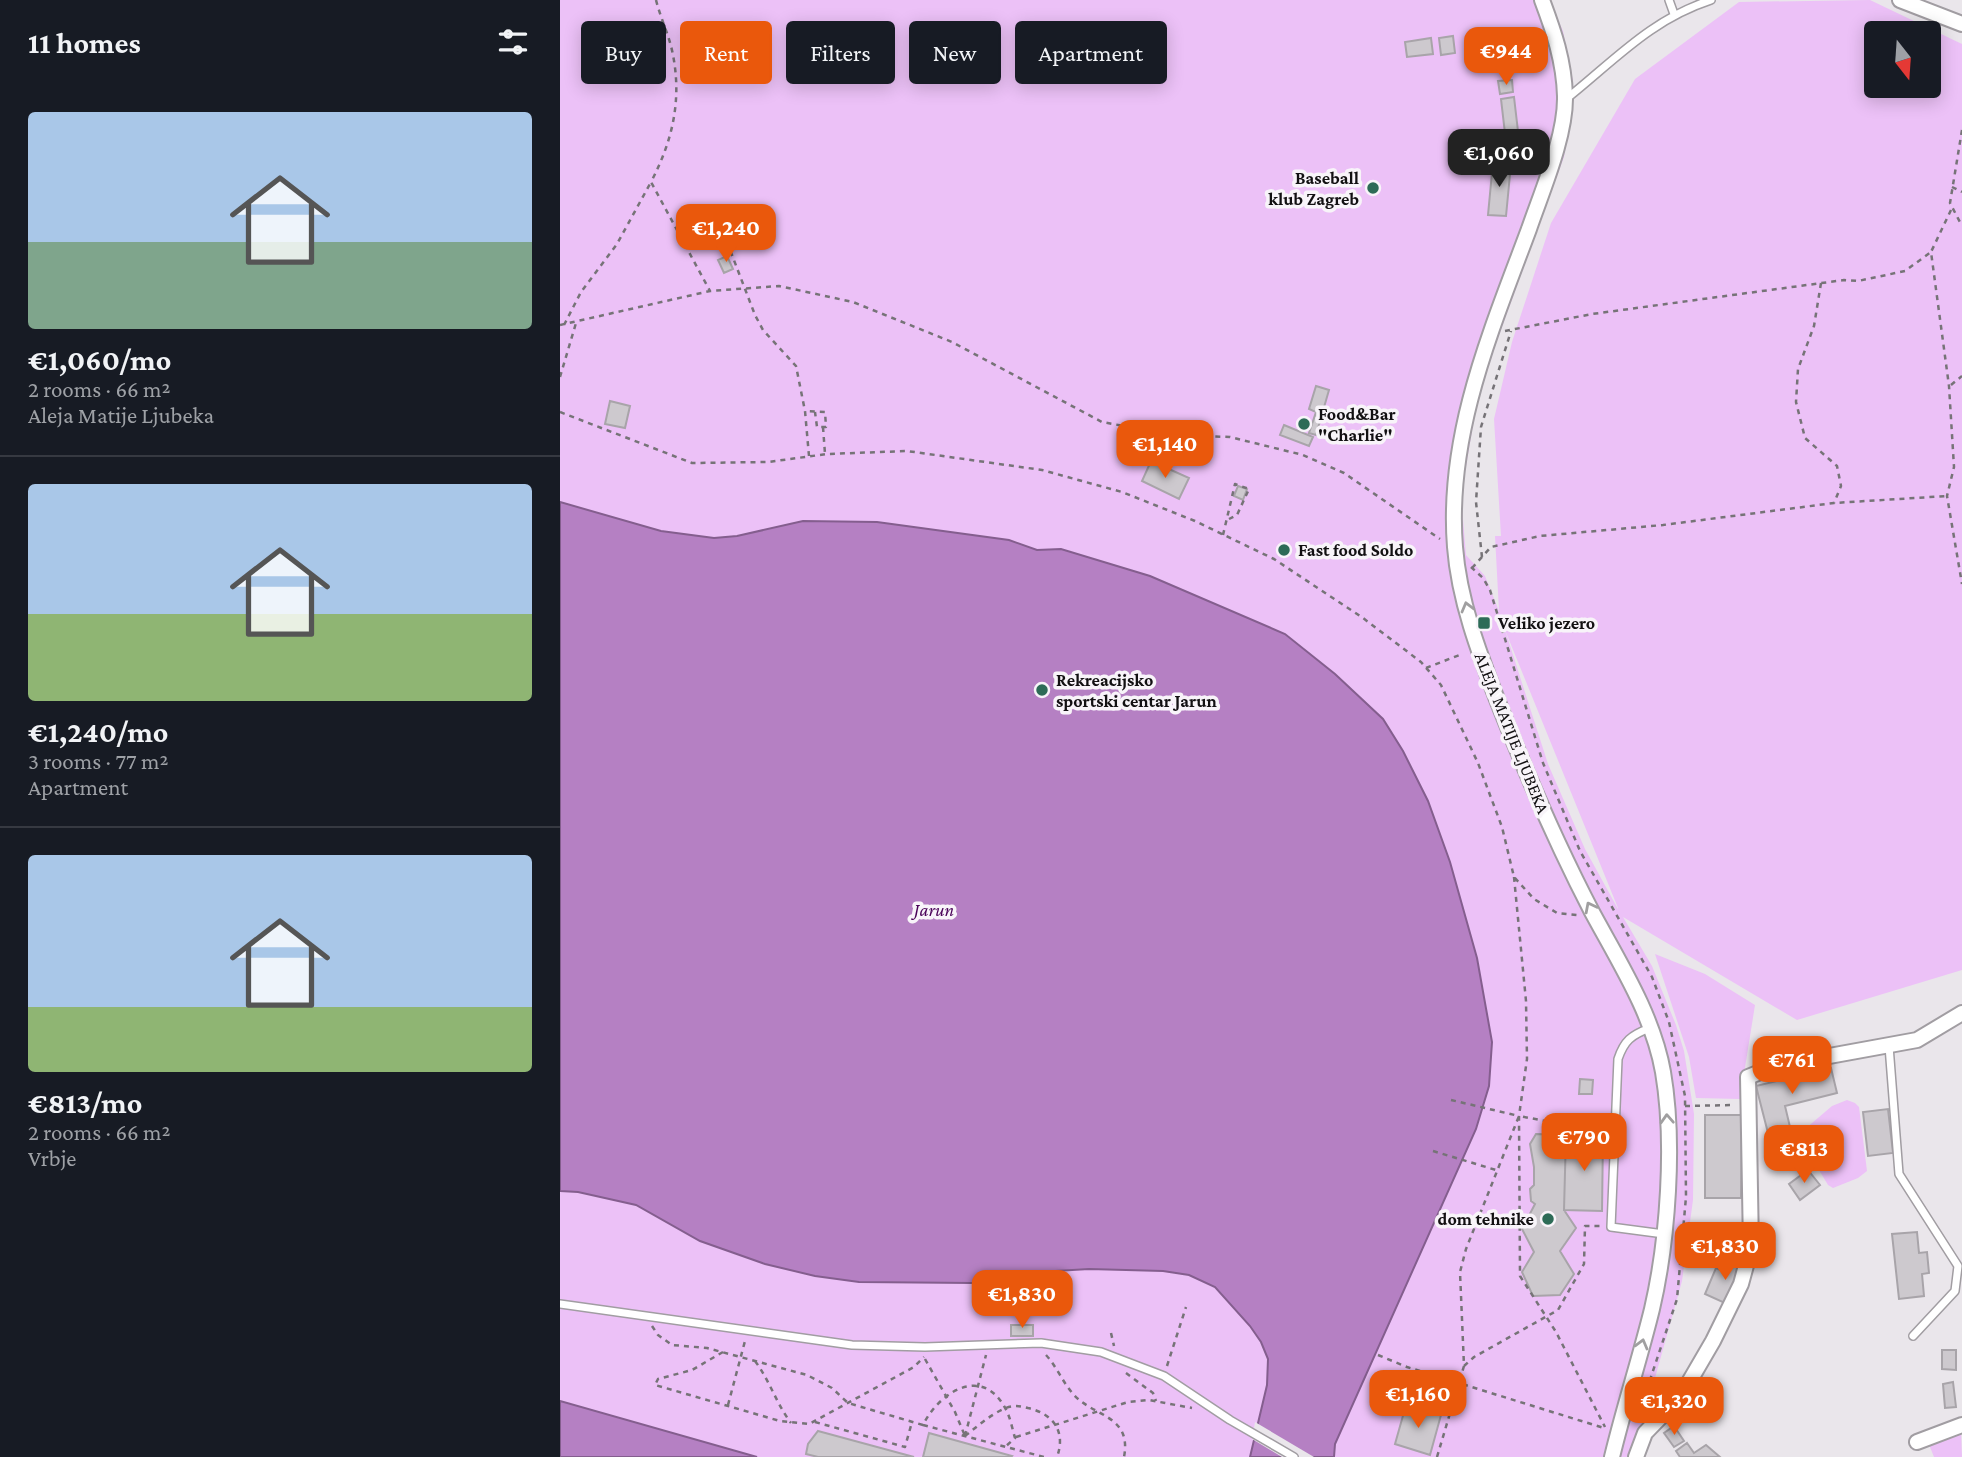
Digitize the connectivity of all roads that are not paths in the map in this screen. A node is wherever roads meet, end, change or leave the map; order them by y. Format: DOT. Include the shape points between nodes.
graph roads {
  1 [pos="1542,0"];
  2 [pos="1669,0"];
  3 [pos="1711,0"];
  4 [pos="1900,0"];
  5 [pos="1674,14"];
  6 [pos="1962,24"];
  7 [pos="1566,100"];
  8 [pos="1962,1013"];
  9 [pos="1650,1028"];
  10 [pos="1889,1045"];
  11 [pos="1665,1234"];
  12 [pos="560,1304"];
  13 [pos="1913,1336"];
  14 [pos="1962,1425"];
  15 [pos="1917,1442"];
  16 [pos="1294,1457"];
  17 [pos="1612,1457"];
  18 [pos="1636,1457"];
  1 -- 7 [label="street, ALEJA MATIJE LJUBEKA" via="1560,47"];
  2 -- 5 [label="lane"];
  3 -- 5 [label="lane"];
  4 -- 6 [label="street"];
  5 -- 7 [label="lane"];
  9 -- 7 [label="street, ALEJA MATIJE LJUBEKA, one-way" via="1534,792 1478,650 1455,549 1454,487 1462,426 1555,153"];
  8 -- 10 [label="street" via="1917,1040"];
  11 -- 9 [label="street, ALEJA MATIJE LJUBEKA, one-way" via="1668,1131 1665,1092"];
  9 -- 11 [label="lane" via="1624,1042 1618,1059 1611,1227"];
  10 -- 13 [label="lane" via="1899,1174 1958,1266 1955,1291"];
  10 -- 18 [label="street" via="1775,1066 1748,1077 1751,1247 1741,1284 1681,1396 1645,1433"];
  17 -- 11 [label="street, ALEJA MATIJE LJUBEKA, one-way" via="1653,1305"];
  12 -- 16 [label="lane" via="852,1346 1041,1343 1101,1352 1164,1376"];
  14 -- 15 [label="street"];
}
